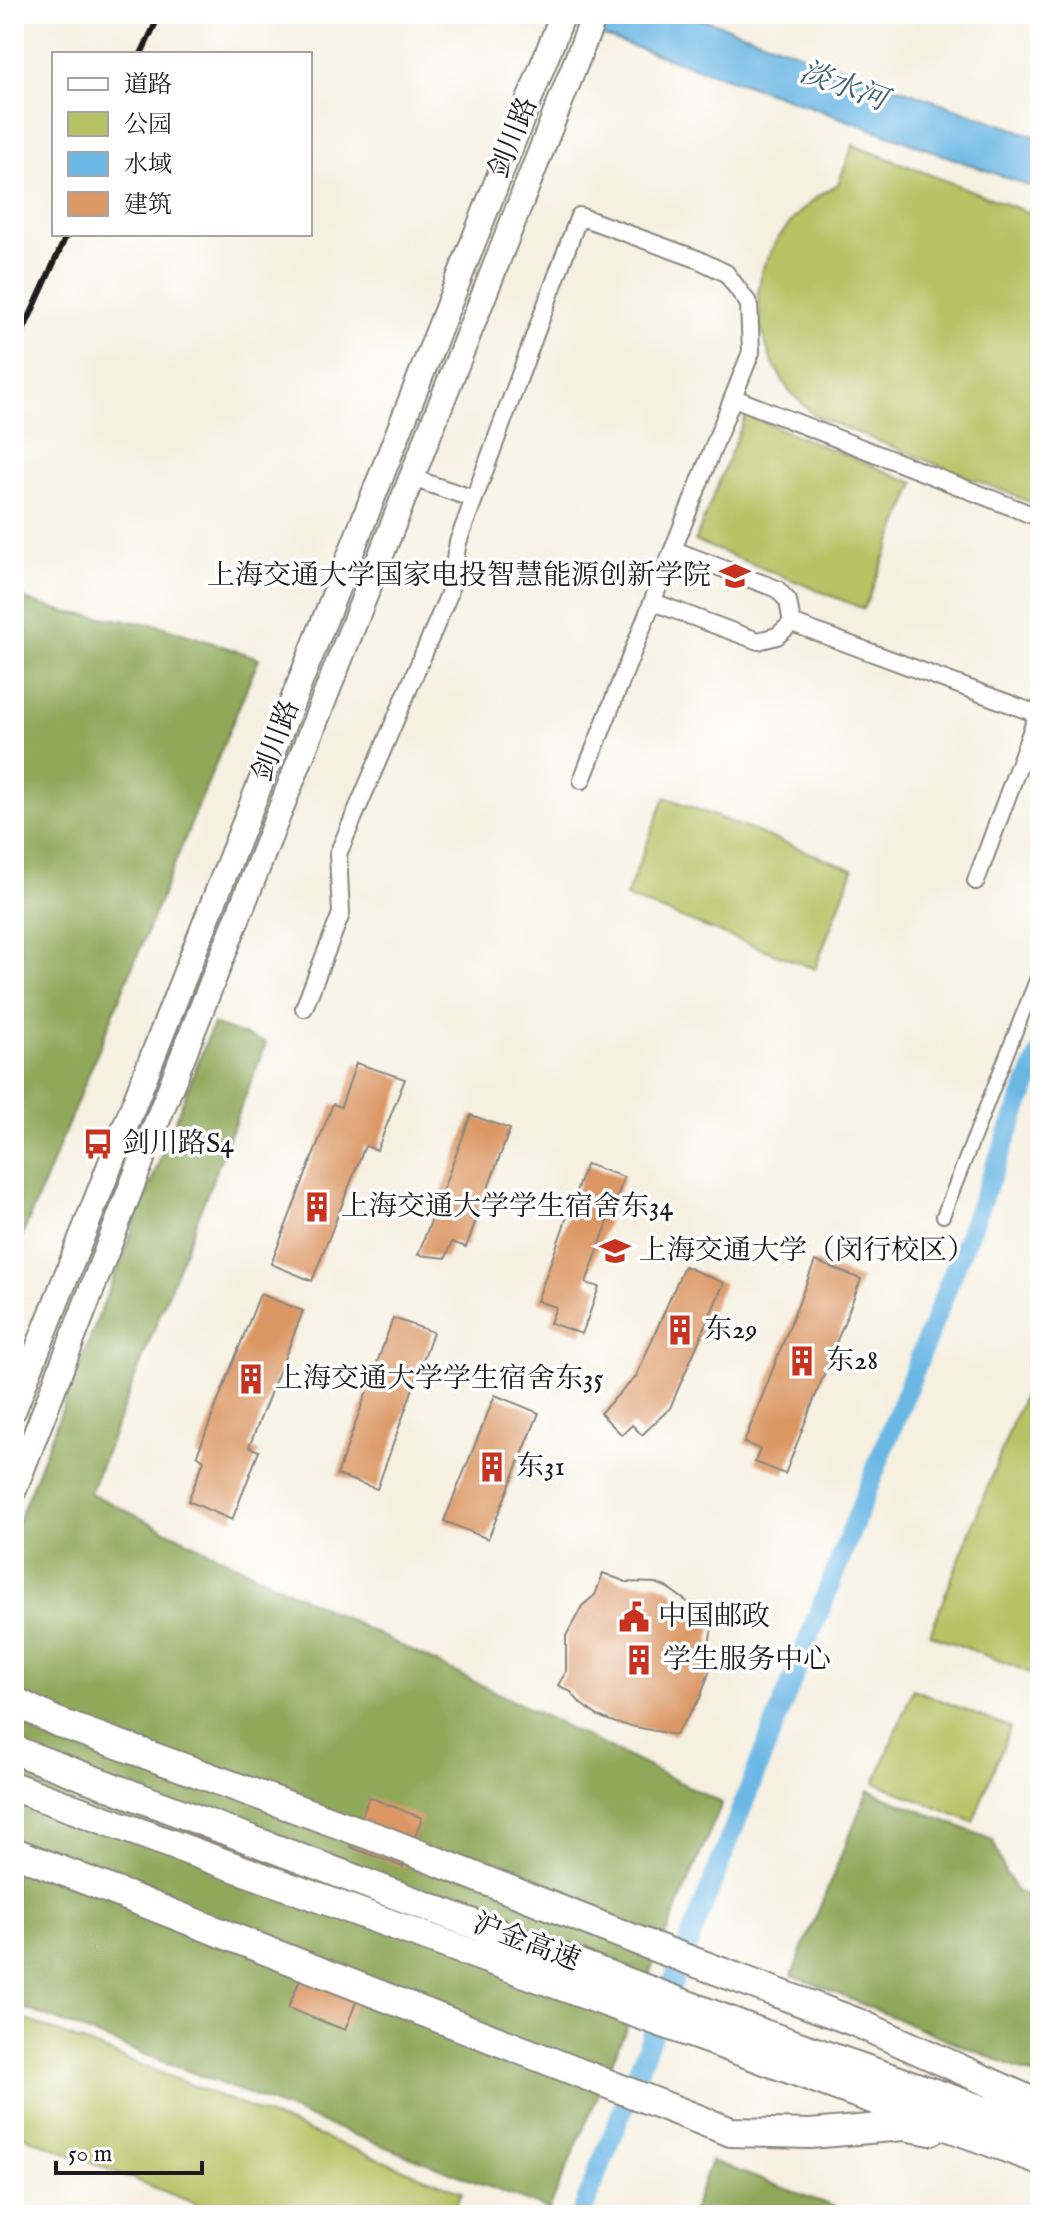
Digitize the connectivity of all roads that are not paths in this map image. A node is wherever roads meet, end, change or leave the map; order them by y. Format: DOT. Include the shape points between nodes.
graph roads {
  1 [pos="563,14"];
  2 [pos="595,14"];
  3 [pos="734,398"];
  4 [pos="412,478"];
  5 [pos="474,499"];
  6 [pos="1040,518"];
  7 [pos="674,550"];
  8 [pos="653,602"];
  9 [pos="792,623"];
  10 [pos="1039,711"];
  11 [pos="582,780"];
  12 [pos="976,881"];
  13 [pos="1040,970"];
  14 [pos="304,1008"];
  15 [pos="943,1216"];
  16 [pos="14,1409"];
  17 [pos="14,1490"];
  18 [pos="14,1701"];
  19 [pos="57,1722"];
  20 [pos="14,1732"];
  21 [pos="14,1750"];
  22 [pos="14,1787"];
  23 [pos="14,1852"];
  24 [pos="763,2046"];
  25 [pos="1040,2105"];
  26 [pos="1040,2130"];
  27 [pos="998,2144"];
  28 [pos="1040,2160"];
  29 [pos="1040,2169"];
  1 -- 16 [label="main road, 剑川路"];
  2 -- 4 [label="main road, 剑川路"];
  3 -- 5 [label="street" via="751,352 749,304 726,273 579,216"];
  3 -- 6 [label="street"];
  3 -- 7 [label="street"];
  4 -- 5 [label="street"];
  4 -- 17 [label="main road, 剑川路"];
  5 -- 14 [label="street" via="458,542 449,594 338,854 341,914"];
  7 -- 8 [label="street"];
  7 -- 9 [label="street" via="777,589 788,601"];
  8 -- 9 [label="street" via="758,641 777,636"];
  8 -- 11 [label="street"];
  9 -- 10 [label="street"];
  10 -- 12 [label="street"];
  13 -- 15 [label="street"];
  18 -- 19 [label="highway"];
  19 -- 20 [label="highway"];
  19 -- 25 [label="highway" via="783,1994"];
  21 -- 24 [label="highway, 沪金高速"];
  22 -- 24 [label="highway, 沪金高速"];
  23 -- 27 [label="highway" via="731,2132 810,2134 904,2126"];
  24 -- 26 [label="highway, 沪金高速"];
  24 -- 27 [label="highway, 沪金高速"];
  27 -- 28 [label="highway, 沪金高速"];
  27 -- 29 [label="highway, 沪金高速"];
}
